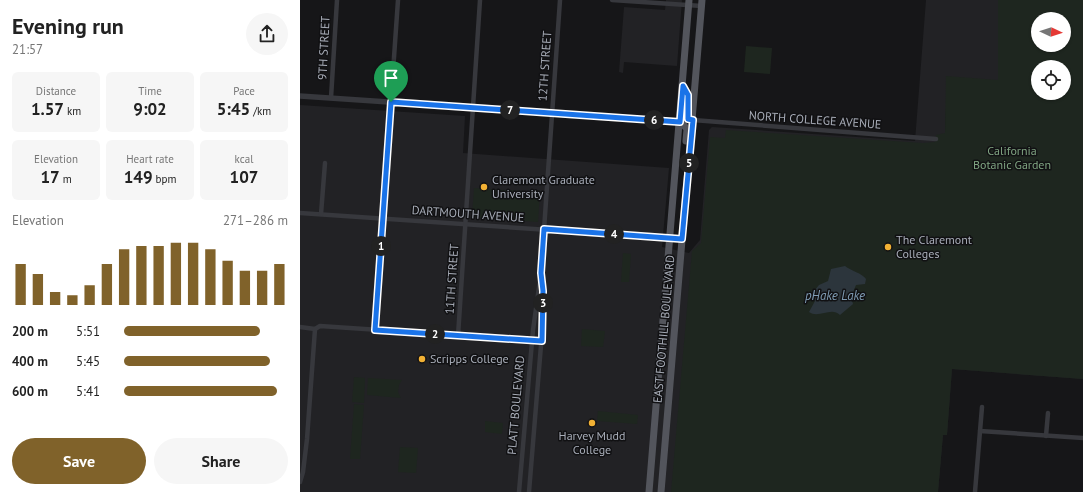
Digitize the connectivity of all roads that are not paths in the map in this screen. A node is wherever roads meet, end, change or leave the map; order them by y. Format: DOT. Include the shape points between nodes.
graph roads {
  1 [pos="336,0"];
  2 [pos="398,0"];
  3 [pos="480,0"];
  4 [pos="560,0"];
  5 [pos="612,0"];
  6 [pos="689,3"];
  7 [pos="702,3"];
  8 [pos="683,86"];
  9 [pos="300,96"];
  10 [pos="331,98"];
  11 [pos="391,102"];
  12 [pos="473,108"];
  13 [pos="552,113"];
  14 [pos="693,120"];
  15 [pos="680,122"];
  16 [pos="936,139"];
  17 [pos="689,160"];
  18 [pos="325,163"];
  19 [pos="300,213"];
  20 [pos="321,214"];
  21 [pos="382,218"];
  22 [pos="466,224"];
  23 [pos="544,229"];
  24 [pos="671,238"];
  25 [pos="682,239"];
  26 [pos="541,273"];
  27 [pos="300,327"];
  28 [pos="315,329"];
  29 [pos="375,330"];
  30 [pos="458,336"];
  31 [pos="532,341"];
  32 [pos="542,341"];
  33 [pos="982,407"];
  34 [pos="1048,412"];
  35 [pos="980,431"];
  36 [pos="1046,436"];
  37 [pos="1083,438"];
  38 [pos="300,482"];
  39 [pos="519,492"];
  40 [pos="529,492"];
  41 [pos="649,492"];
  42 [pos="661,492"];
  43 [pos="975,492"];
  1 -- 10 [label="street, 9TH STREET"];
  2 -- 11 [label="street"];
  3 -- 12 [label="street"];
  4 -- 13 [label="street, 12TH STREET"];
  5 -- 6 [label="street"];
  6 -- 7 [label="street"];
  6 -- 8 [label="main road, EAST FOOTHILL BOULEVARD"];
  7 -- 14 [label="main road, EAST FOOTHILL BOULEVARD"];
  8 -- 14 [label="main road" via="688,95 688,119"];
  8 -- 15 [label="main road, EAST FOOTHILL BOULEVARD"];
  9 -- 10 [label="street"];
  10 -- 11 [label="street"];
  11 -- 12 [label="street"];
  11 -- 21 [label="street"];
  12 -- 13 [label="street"];
  12 -- 22 [label="street, 11TH STREET"];
  13 -- 15 [label="street"];
  13 -- 23 [label="street, 12TH STREET"];
  14 -- 16 [label="street, NORTH COLLEGE AVENUE"];
  14 -- 17 [label="main road, EAST FOOTHILL BOULEVARD"];
  15 -- 17 [label="main road" via="687,129 686,149"];
  15 -- 24 [label="main road, EAST FOOTHILL BOULEVARD"];
  17 -- 25 [label="main road, EAST FOOTHILL BOULEVARD"];
  18 -- 20 [label="street"];
  19 -- 20 [label="street, DARTMOUTH AVENUE"];
  20 -- 21 [label="street, DARTMOUTH AVENUE"];
  21 -- 22 [label="street, DARTMOUTH AVENUE"];
  21 -- 29 [label="street"];
  22 -- 23 [label="street, DARTMOUTH AVENUE"];
  22 -- 30 [label="street, 11TH STREET"];
  23 -- 24 [label="street, DARTMOUTH AVENUE"];
  23 -- 26 [label="street, PLATT BOULEVARD"];
  24 -- 25 [label="street, DARTMOUTH AVENUE"];
  24 -- 41 [label="main road, EAST FOOTHILL BOULEVARD"];
  25 -- 42 [label="main road, EAST FOOTHILL BOULEVARD"];
  26 -- 31 [label="street, PLATT BOULEVARD"];
  26 -- 32 [label="street, PLATT BOULEVARD"];
  27 -- 28 [label="street"];
  28 -- 29 [label="street" via="320,326"];
  28 -- 38 [label="street" via="307,439"];
  29 -- 30 [label="street"];
  30 -- 31 [label="street"];
  31 -- 32 [label="street"];
  31 -- 39 [label="street, PLATT BOULEVARD"];
  32 -- 40 [label="street, PLATT BOULEVARD"];
  33 -- 35 [label="street"];
  34 -- 36 [label="street"];
  35 -- 36 [label="street"];
  35 -- 43 [label="street"];
  36 -- 37 [label="street"];
}
